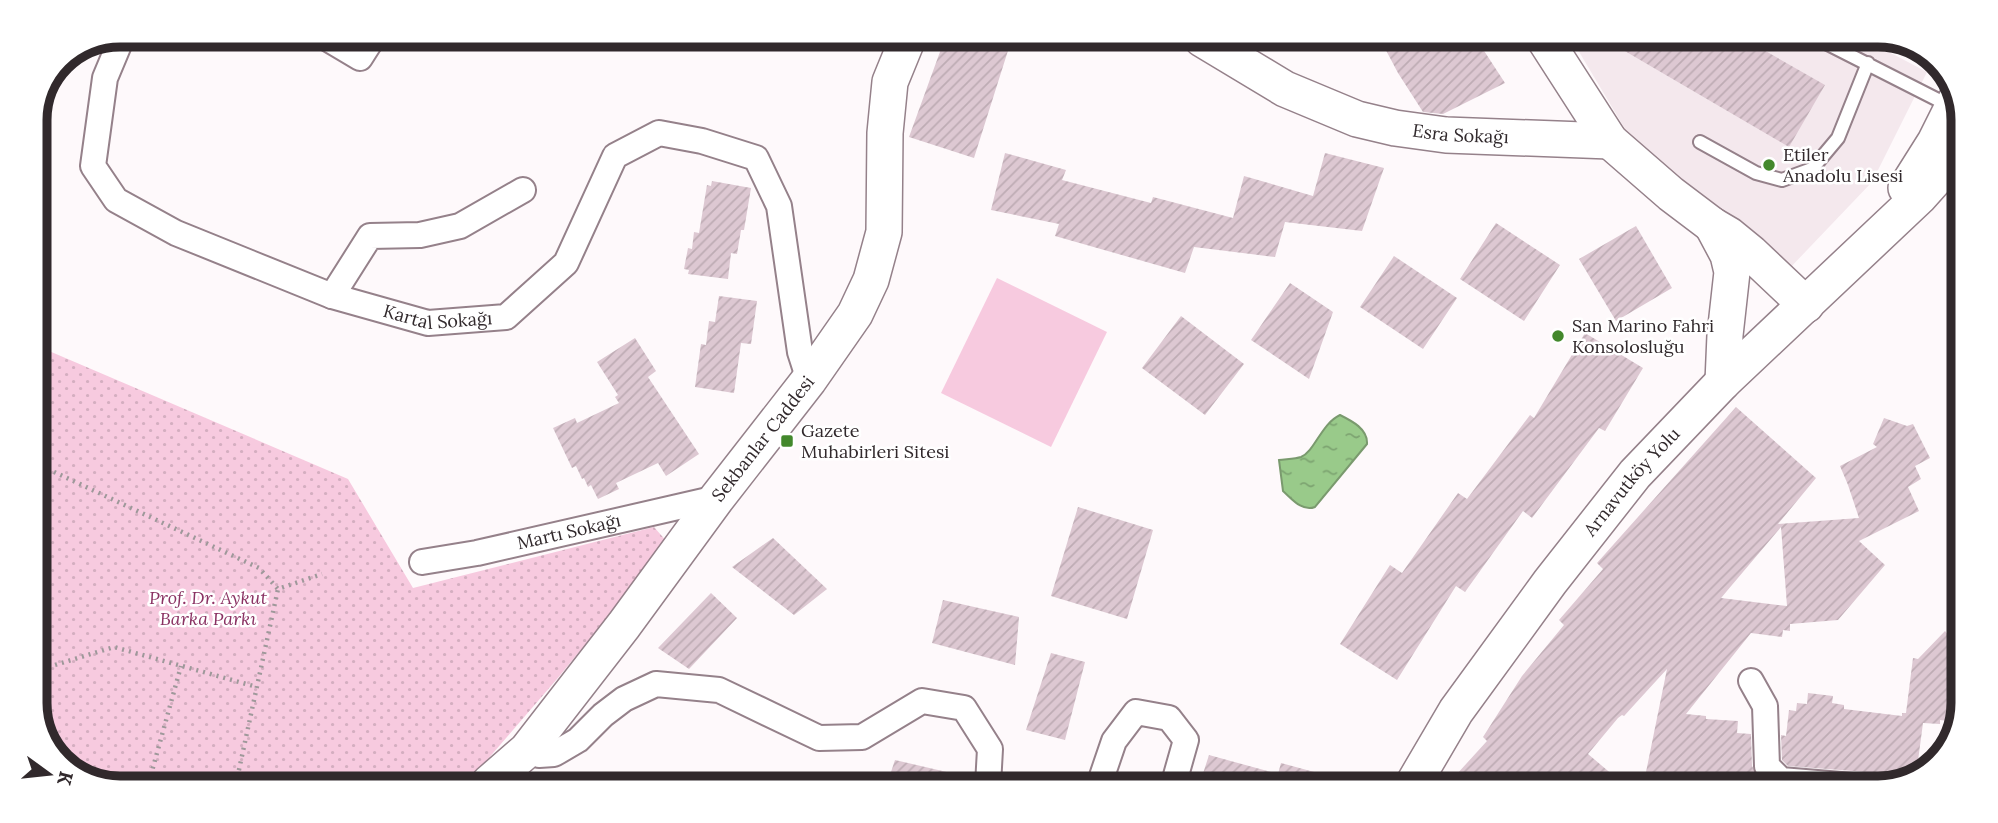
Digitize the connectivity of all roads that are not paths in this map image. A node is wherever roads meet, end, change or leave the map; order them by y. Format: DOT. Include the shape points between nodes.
graph roads {
  1 [pos="118,47"];
  2 [pos="342,47"];
  3 [pos="367,47"];
  4 [pos="904,47"];
  5 [pos="1215,47"];
  6 [pos="1550,47"];
  7 [pos="1835,47"];
  8 [pos="1868,63"];
  9 [pos="1947,100"];
  10 [pos="1950,111"];
  11 [pos="1610,141"];
  12 [pos="1700,142"];
  13 [pos="1946,187"];
  14 [pos="523,190"];
  15 [pos="1898,215"];
  16 [pos="1712,225"];
  17 [pos="332,296"];
  18 [pos="1806,305"];
  19 [pos="809,380"];
  20 [pos="1723,382"];
  21 [pos="717,498"];
  22 [pos="422,562"];
  23 [pos="1751,681"];
  24 [pos="527,750"];
  25 [pos="497,776"];
  26 [pos="988,776"];
  27 [pos="1102,776"];
  28 [pos="1176,776"];
  29 [pos="1418,776"];
  30 [pos="1777,776"];
  1 -- 17 [label="street, Kartal Sokağı" via="105,78 93,166 116,200 176,233"];
  2 -- 3 [label="street" via="360,58"];
  4 -- 19 [label="main road, Sekbanlar Caddesi" via="890,82 884,232 872,280"];
  5 -- 11 [label="main road, Esra Sokağı" via="1285,89 1357,119 1446,135"];
  6 -- 11 [label="main road"];
  7 -- 8 [label="lane"];
  8 -- 9 [label="lane"];
  8 -- 12 [label="lane" via="1838,138 1812,169 1782,180 1756,173"];
  10 -- 15 [label="main road" via="1906,188"];
  11 -- 16 [label="main road"];
  13 -- 15 [label="main road, Arnavutköy Yolu"];
  14 -- 17 [label="street" via="460,226 420,235 370,236"];
  15 -- 18 [label="main road, Arnavutköy Yolu"];
  16 -- 18 [label="main road" via="1751,253"];
  16 -- 20 [label="main road" via="1732,272"];
  17 -- 19 [label="street, Kartal Sokağı" via="428,323 506,317 566,263 615,156 659,133 756,158 779,206 800,352"];
  18 -- 20 [label="main road, Arnavutköy Yolu"];
  19 -- 21 [label="main road, Sekbanlar Caddesi"];
  20 -- 29 [label="main road, Arnavutköy Yolu" via="1635,474 1550,582 1456,711"];
  21 -- 22 [label="street, Martı Sokağı"];
  21 -- 24 [label="main road, Sekbanlar Caddesi"];
  23 -- 30 [label="street" via="1765,706 1767,766"];
  24 -- 25 [label="main road, Sekbanlar Caddesi"];
  24 -- 26 [label="street" via="554,754 578,740 624,699 656,684 719,690 818,738 862,737 922,701 964,708 990,749"];
  27 -- 28 [label="street" via="1114,741 1136,712 1169,718 1186,740"];
}
